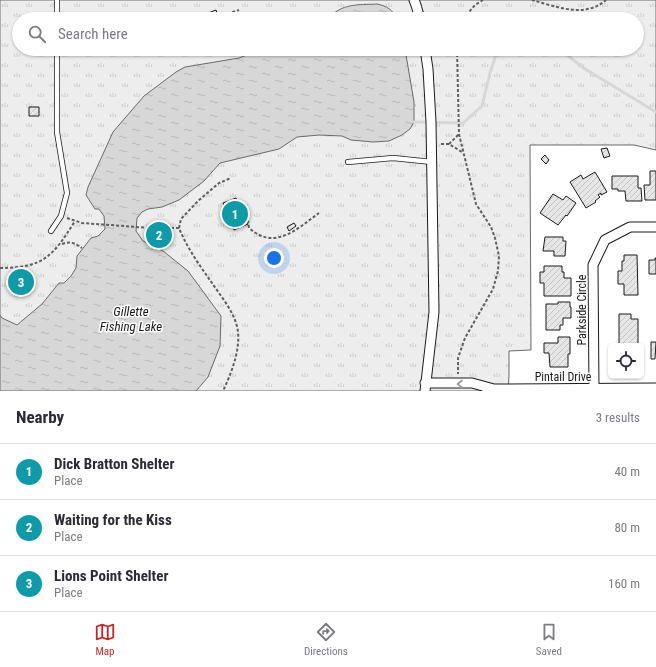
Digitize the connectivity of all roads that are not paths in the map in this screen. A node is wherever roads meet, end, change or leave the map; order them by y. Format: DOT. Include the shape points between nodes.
graph roads {
  1 [pos="57,0"];
  2 [pos="414,0"];
  3 [pos="57,12"];
  4 [pos="418,12"];
  5 [pos="57,56"];
  6 [pos="426,56"];
  7 [pos="348,162"];
  8 [pos="432,162"];
  9 [pos="656,227"];
  10 [pos="51,231"];
  11 [pos="425,387"];
  12 [pos="656,388"];
  13 [pos="491,390"];
  14 [pos="594,390"];
  1 -- 3 [label="lane"];
  2 -- 4 [label="street"];
  5 -- 10 [label="lane" via="57,132 67,192 61,216"];
  6 -- 8 [label="street"];
  7 -- 8 [label="lane" via="393,158"];
  8 -- 11 [label="street" via="434,312"];
  9 -- 14 [label="street, Parkside Circle" via="630,227 605,240 593,266"];
  13 -- 11 [label="street, Pintail Drive, one-way" via="472,383"];
  12 -- 14 [label="street, Pintail Drive"];
  13 -- 14 [label="street, Pintail Drive"];
}
